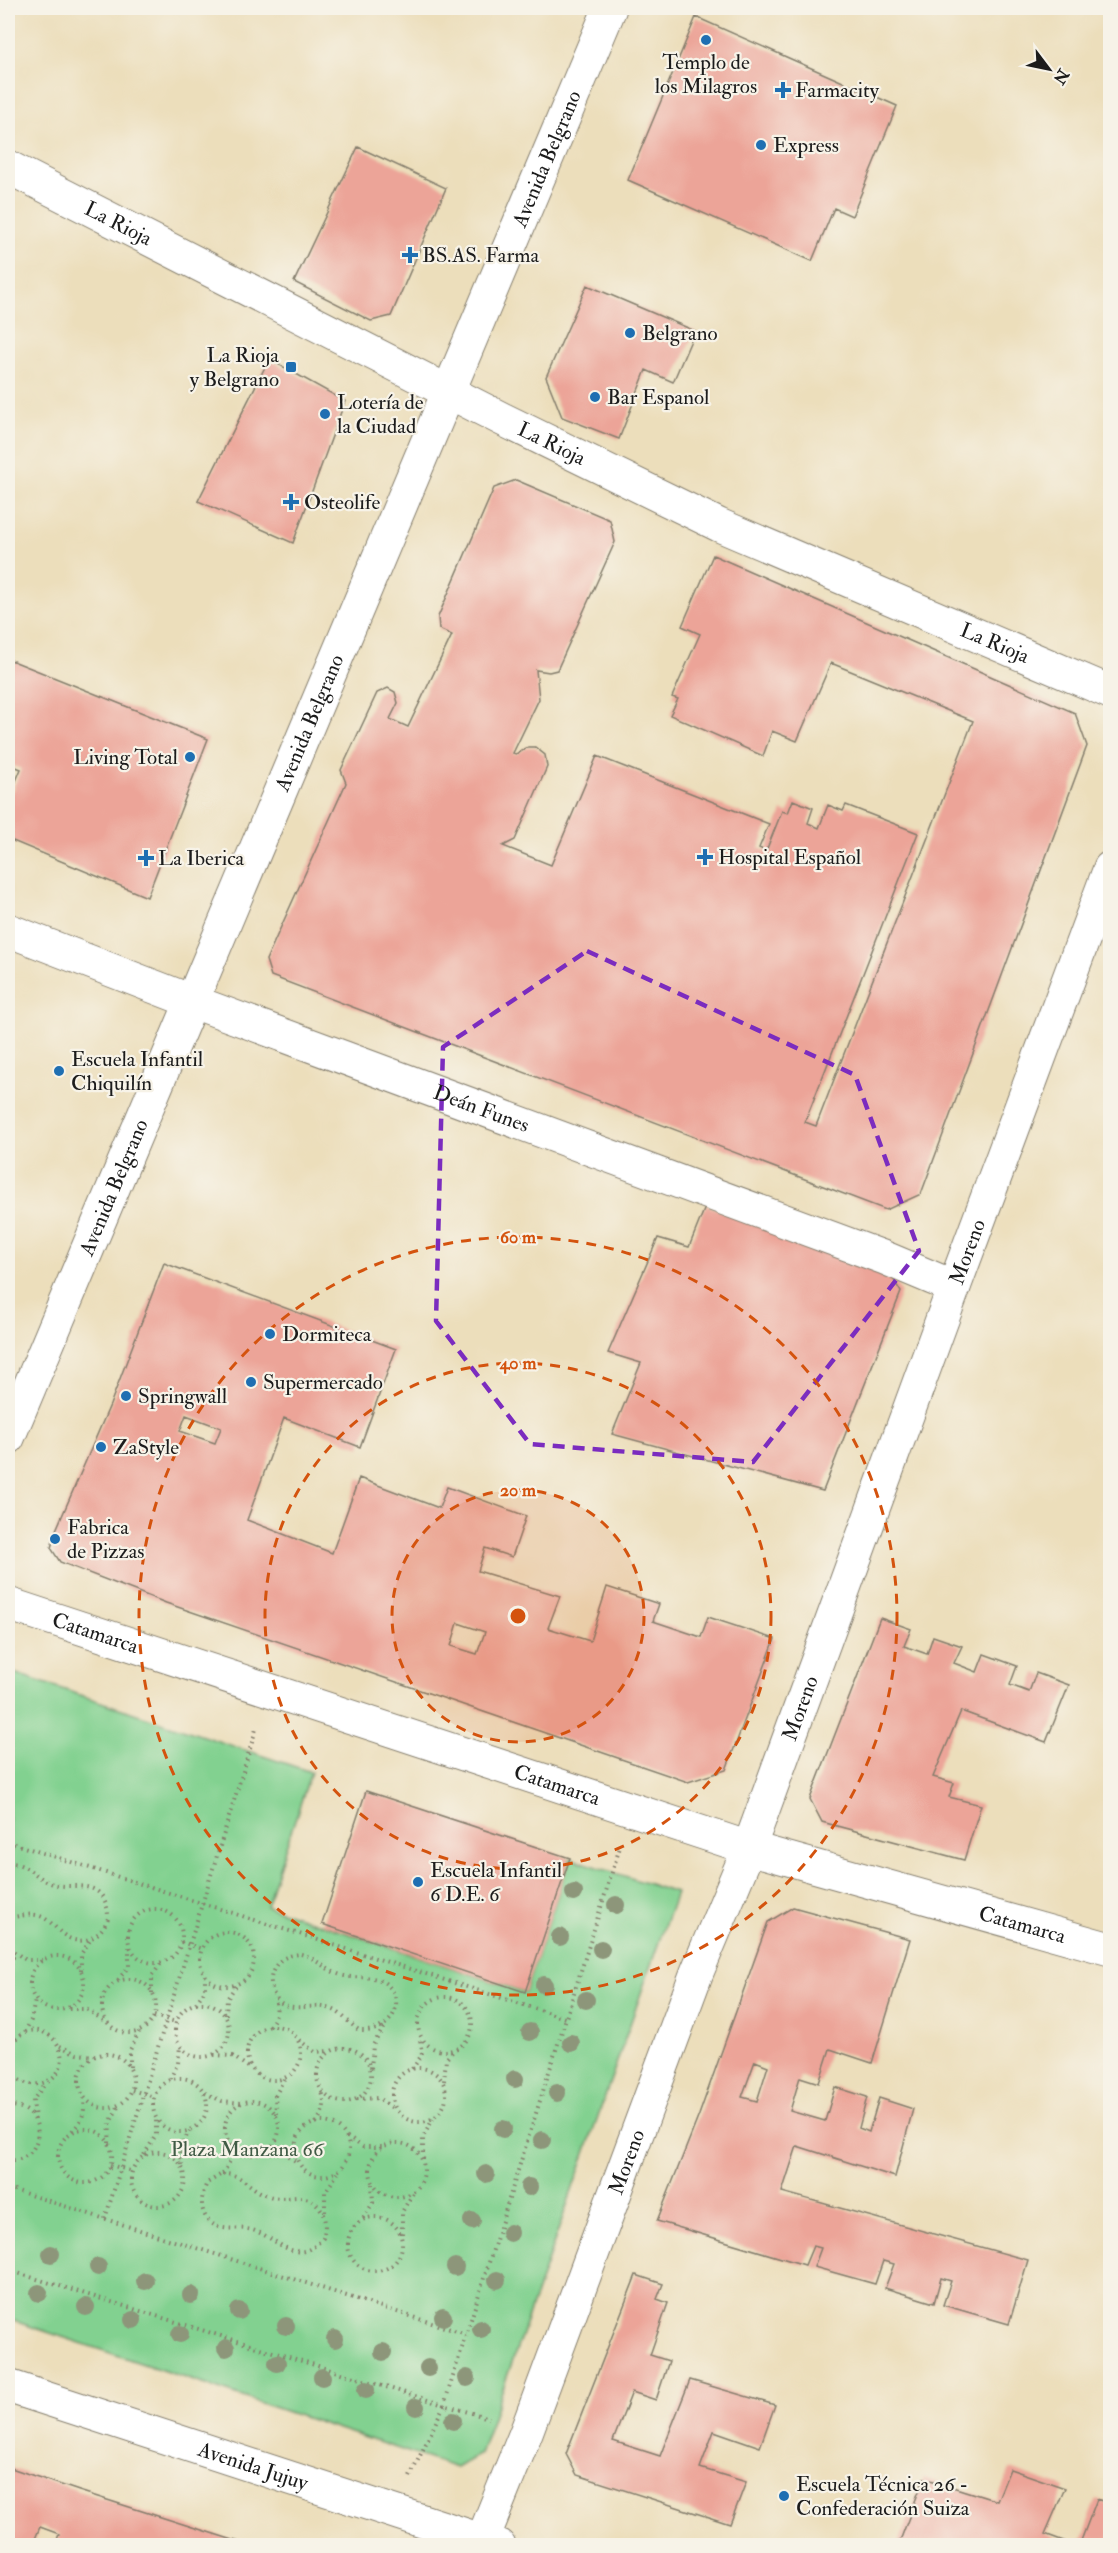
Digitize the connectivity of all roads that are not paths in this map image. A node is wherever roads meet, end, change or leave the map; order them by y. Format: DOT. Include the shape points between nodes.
graph roads {
  1 [pos="610,8"];
  2 [pos="8,167"];
  3 [pos="448,391"];
  4 [pos="1110,692"];
  5 [pos="1110,868"];
  6 [pos="8,930"];
  7 [pos="191,1001"];
  8 [pos="954,1287"];
  9 [pos="8,1438"];
  10 [pos="8,1604"];
  11 [pos="749,1848"];
  12 [pos="1110,1949"];
  13 [pos="8,2386"];
  14 [pos="487,2544"];
  1 -- 3 [label="street, Avenida Belgrano"];
  2 -- 3 [label="street, La Rioja"];
  3 -- 4 [label="street, La Rioja" via="718,525"];
  3 -- 7 [label="street, Avenida Belgrano"];
  5 -- 8 [label="street, Moreno"];
  6 -- 7 [label="street, Deán Funes"];
  7 -- 8 [label="street, Deán Funes"];
  7 -- 9 [label="street, Avenida Belgrano"];
  8 -- 11 [label="street, Moreno"];
  10 -- 11 [label="street, Catamarca"];
  11 -- 12 [label="street, Catamarca"];
  11 -- 14 [label="street, Moreno" via="697,1972"];
  13 -- 14 [label="street, Avenida Jujuy"];
}
